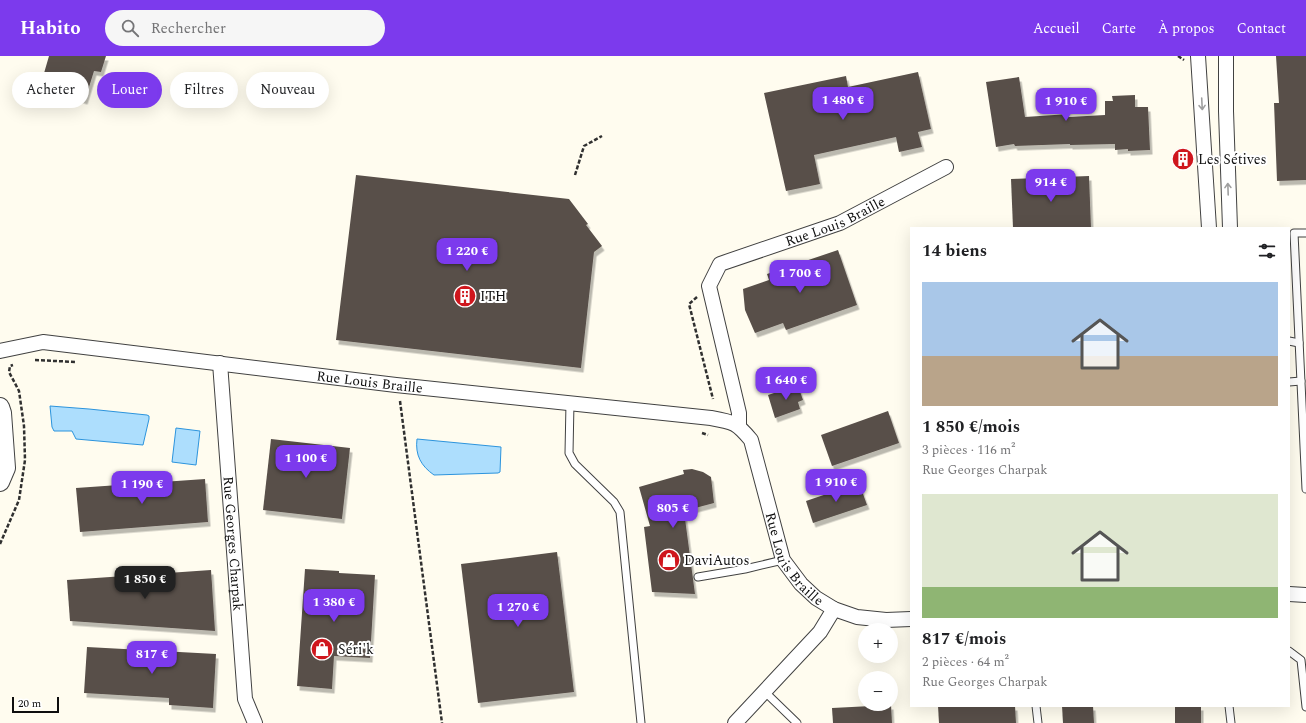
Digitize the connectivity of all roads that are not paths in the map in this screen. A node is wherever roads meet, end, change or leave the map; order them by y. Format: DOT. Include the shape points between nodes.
graph roads {
  1 [pos="1198,56"];
  2 [pos="1226,56"];
  3 [pos="946,167"];
  4 [pos="1208,227"];
  5 [pos="1230,227"];
  6 [pos="1306,233"];
  7 [pos="1290,341"];
  8 [pos="1299,343"];
  9 [pos="0,351"];
  10 [pos="220,362"];
  11 [pos="1301,381"];
  12 [pos="1290,382"];
  13 [pos="570,403"];
  14 [pos="0,407"];
  15 [pos="739,426"];
  16 [pos="0,482"];
  17 [pos="1306,489"];
  18 [pos="783,560"];
  19 [pos="698,577"];
  20 [pos="1290,594"];
  21 [pos="1306,594"];
  22 [pos="834,609"];
  23 [pos="910,619"];
  24 [pos="1290,652"];
  25 [pos="765,692"];
  26 [pos="1036,707"];
  27 [pos="1230,707"];
  28 [pos="1306,707"];
  29 [pos="255,723"];
  30 [pos="641,723"];
  31 [pos="736,723"];
  32 [pos="797,723"];
  33 [pos="1038,723"];
  34 [pos="1231,723"];
  1 -- 4 [label="street, one-way"];
  5 -- 2 [label="street, one-way"];
  3 -- 15 [label="street, Rue Louis Braille" via="840,223 720,264 709,286 739,413"];
  6 -- 8 [label="lane" via="1294,234"];
  7 -- 8 [label="lane"];
  8 -- 11 [label="lane"];
  9 -- 10 [label="street, Rue Louis Braille" via="43,342"];
  10 -- 13 [label="street, Rue Louis Braille" via="396,385"];
  10 -- 29 [label="street, Rue Georges Charpak" via="245,699"];
  11 -- 12 [label="lane"];
  11 -- 17 [label="lane"];
  13 -- 15 [label="street, Rue Louis Braille" via="711,418"];
  13 -- 30 [label="lane" via="569,453 574,464 614,502 620,512"];
  14 -- 16 [label="street" via="6,468"];
  15 -- 18 [label="street, Rue Louis Braille" via="751,440"];
  18 -- 19 [label="lane"];
  18 -- 22 [label="street, Rue Louis Braille" via="801,584 816,598"];
  20 -- 21 [label="street"];
  22 -- 23 [label="street, Rue Louis Braille" via="857,617"];
  22 -- 25 [label="street" via="820,632"];
  24 -- 28 [label="lane" via="1301,660"];
  25 -- 31 [label="street"];
  25 -- 32 [label="lane"];
  26 -- 33 [label="lane"];
  27 -- 34 [label="lane"];
}
